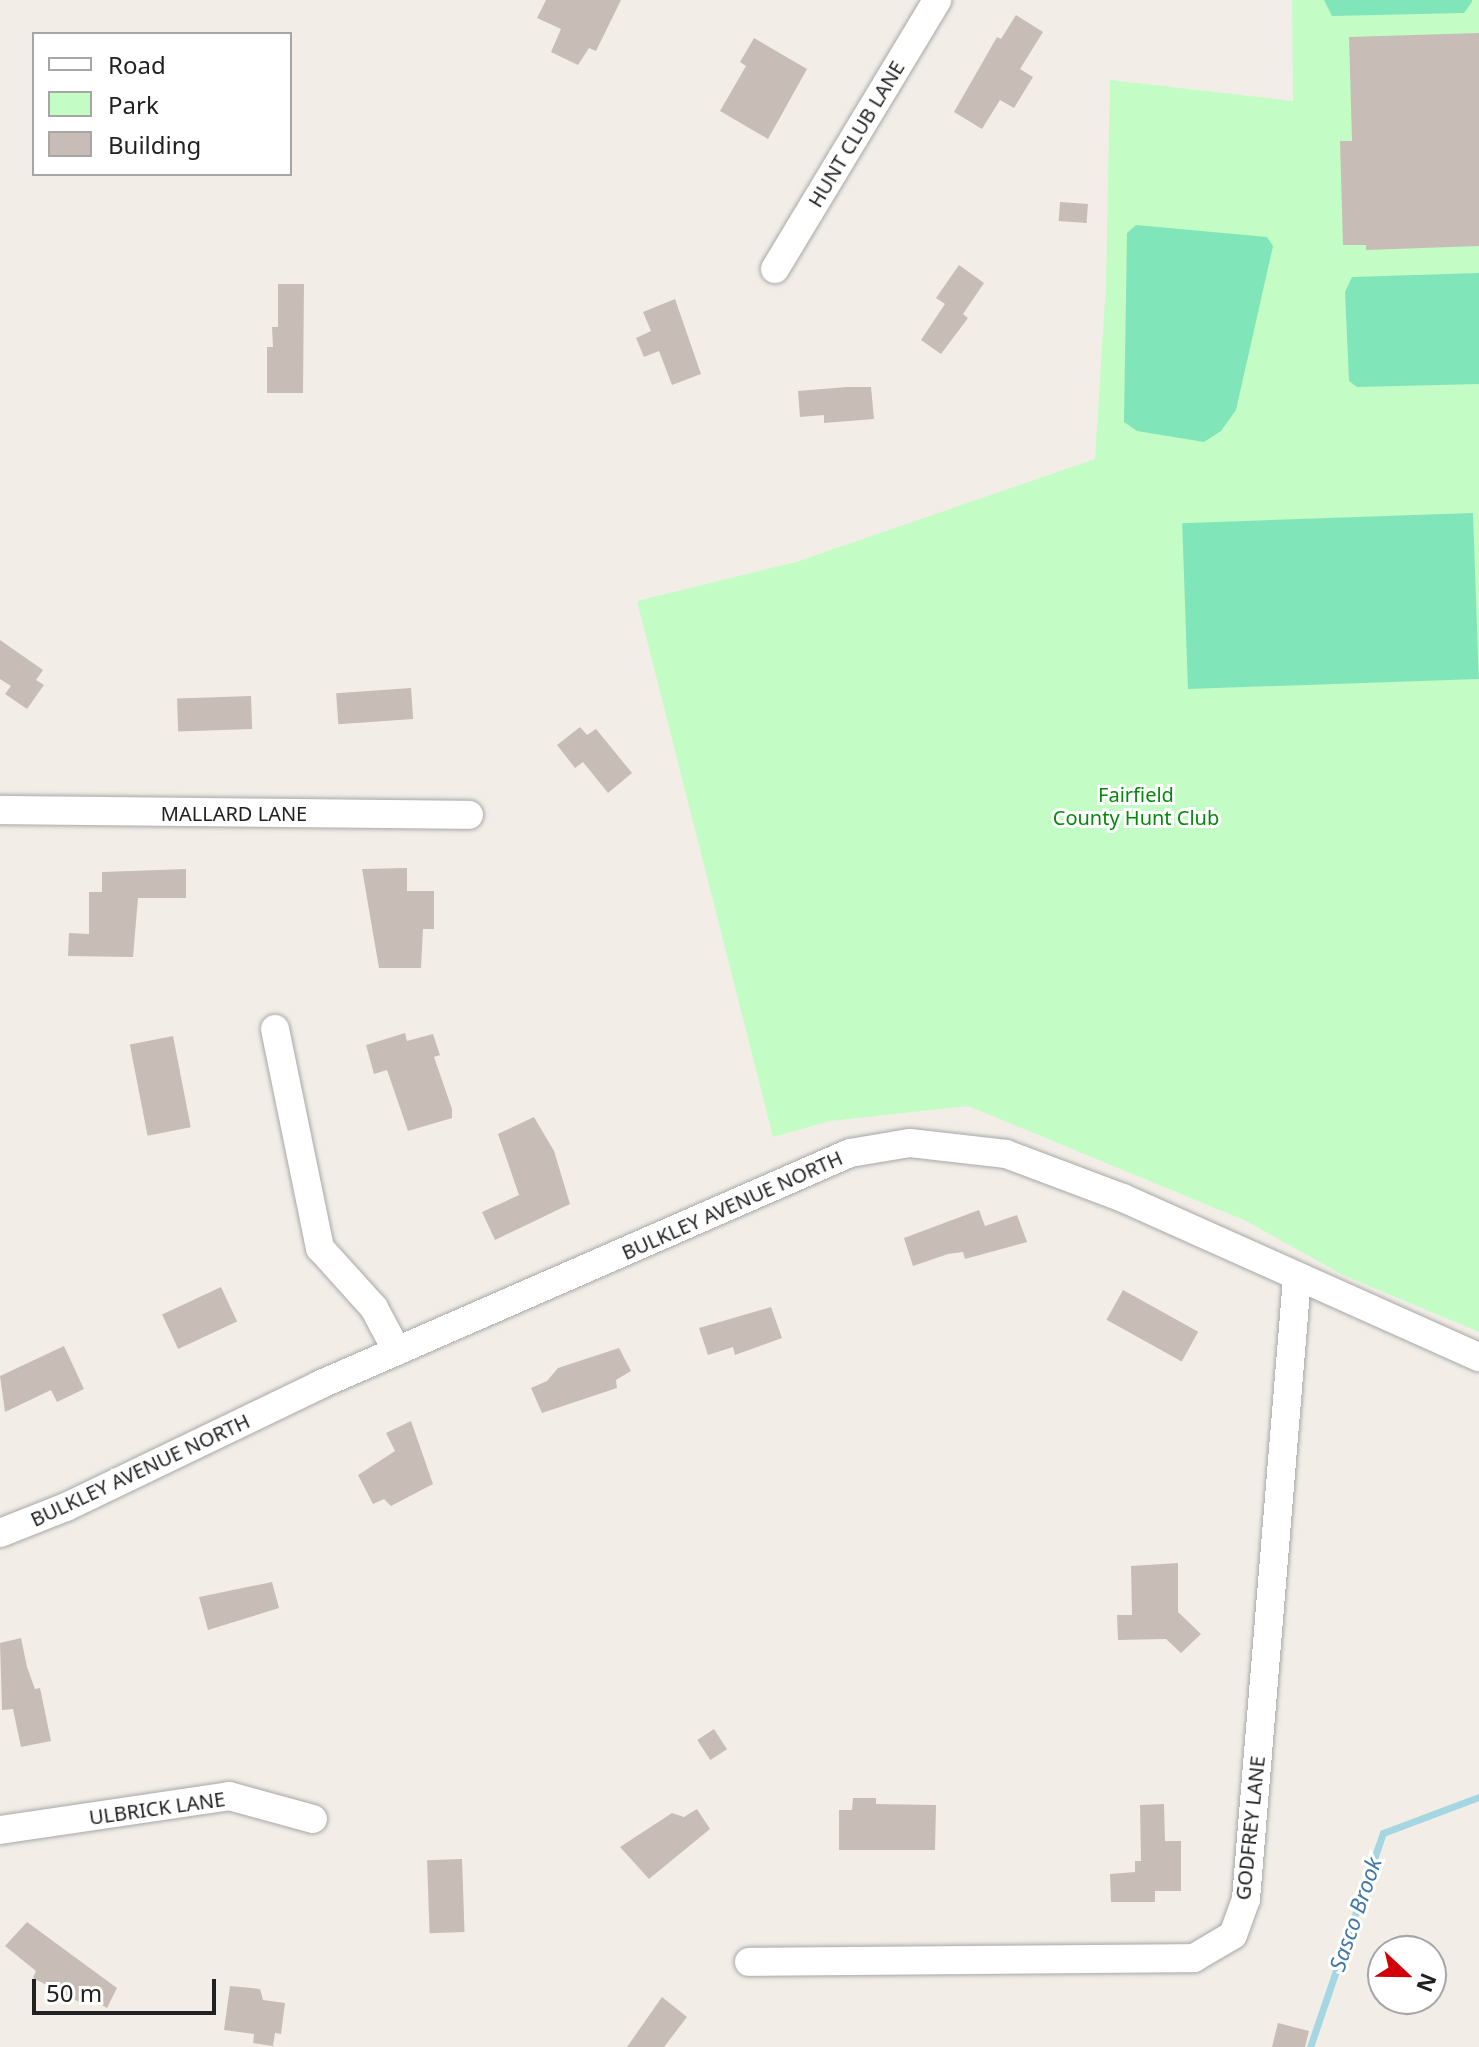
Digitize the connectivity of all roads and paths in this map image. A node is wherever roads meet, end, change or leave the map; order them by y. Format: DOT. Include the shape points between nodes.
graph roads {
  1 [pos="937,0"];
  2 [pos="775,269"];
  3 [pos="0,810"];
  4 [pos="469,815"];
  5 [pos="275,1029"];
  6 [pos="1297,1279"];
  7 [pos="397,1351"];
  8 [pos="1479,1357"];
  9 [pos="0,1533"];
  10 [pos="313,1819"];
  11 [pos="0,1830"];
  12 [pos="749,1962"];
  1 -- 2 [label="street, HUNT CLUB LANE"];
  3 -- 4 [label="street, MALLARD LANE"];
  5 -- 7 [label="street" via="320,1248 374,1308"];
  6 -- 7 [label="street, BULKLEY AVENUE NORTH" via="1123,1198 1006,1154 910,1143 850,1153"];
  6 -- 8 [label="street, BULKLEY AVENUE NORTH"];
  6 -- 12 [label="street, GODFREY LANE" via="1246,1899 1233,1935 1194,1958"];
  7 -- 9 [label="street, BULKLEY AVENUE NORTH"];
  10 -- 11 [label="street, ULBRICK LANE" via="229,1796"];
}
